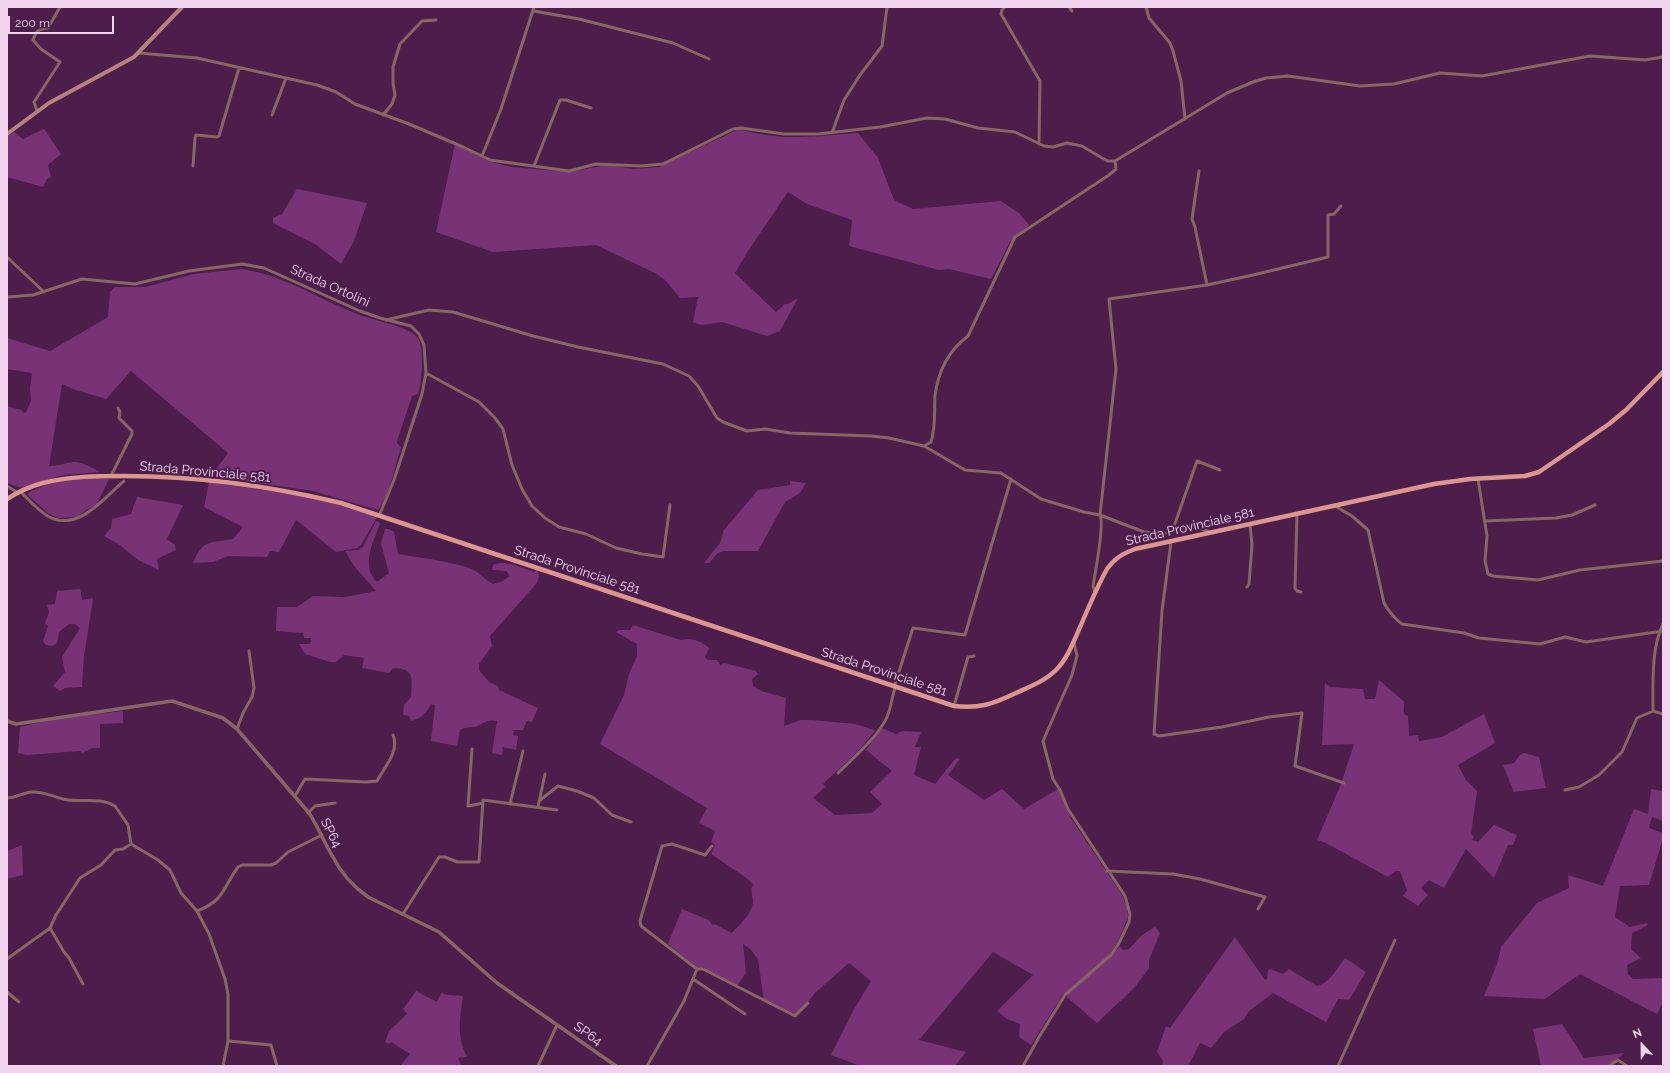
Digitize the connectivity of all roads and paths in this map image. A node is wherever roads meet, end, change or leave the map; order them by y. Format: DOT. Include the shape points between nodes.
graph roads {
  1 [pos="60,7"];
  2 [pos="182,7"];
  3 [pos="534,7"];
  4 [pos="887,7"];
  5 [pos="1005,7"];
  6 [pos="1069,7"];
  7 [pos="1146,7"];
  8 [pos="1072,10"];
  9 [pos="534,11"];
  10 [pos="436,20"];
  11 [pos="139,53"];
  12 [pos="1663,57"];
  13 [pos="709,59"];
  14 [pos="239,68"];
  15 [pos="286,78"];
  16 [pos="591,108"];
  17 [pos="37,111"];
  18 [pos="272,115"];
  19 [pos="383,115"];
  20 [pos="1185,119"];
  21 [pos="832,133"];
  22 [pos="7,134"];
  23 [pos="1039,144"];
  24 [pos="482,156"];
  25 [pos="1115,161"];
  26 [pos="193,166"];
  27 [pos="534,166"];
  28 [pos="1199,171"];
  29 [pos="1341,206"];
  30 [pos="7,257"];
  31 [pos="1207,285"];
  32 [pos="44,292"];
  33 [pos="7,297"];
  34 [pos="386,320"];
  35 [pos="1663,372"];
  36 [pos="426,373"];
  37 [pos="118,408"];
  38 [pos="924,446"];
  39 [pos="1220,470"];
  40 [pos="111,476"];
  41 [pos="1478,478"];
  42 [pos="1011,479"];
  43 [pos="124,481"];
  44 [pos="7,486"];
  45 [pos="19,492"];
  46 [pos="7,499"];
  47 [pos="670,505"];
  48 [pos="1595,505"];
  49 [pos="1335,506"];
  50 [pos="1297,513"];
  51 [pos="379,516"];
  52 [pos="1100,516"];
  53 [pos="1485,521"];
  54 [pos="1250,524"];
  55 [pos="1172,532"];
  56 [pos="1210,532"];
  57 [pos="1171,542"];
  58 [pos="1663,561"];
  59 [pos="1247,587"];
  60 [pos="1095,592"];
  61 [pos="1302,592"];
  62 [pos="1663,624"];
  63 [pos="1661,631"];
  64 [pos="1073,641"];
  65 [pos="249,651"];
  66 [pos="974,656"];
  67 [pos="895,687"];
  68 [pos="954,706"];
  69 [pos="1652,710"];
  70 [pos="1663,714"];
  71 [pos="7,721"];
  72 [pos="237,729"];
  73 [pos="393,735"];
  74 [pos="472,749"];
  75 [pos="523,751"];
  76 [pos="838,773"];
  77 [pos="545,774"];
  78 [pos="1344,783"];
  79 [pos="1565,790"];
  80 [pos="294,796"];
  81 [pos="7,798"];
  82 [pos="539,802"];
  83 [pos="335,803"];
  84 [pos="483,803"];
  85 [pos="510,804"];
  86 [pos="538,807"];
  87 [pos="557,810"];
  88 [pos="308,812"];
  89 [pos="631,822"];
  90 [pos="322,835"];
  91 [pos="131,844"];
  92 [pos="712,846"];
  93 [pos="1107,871"];
  94 [pos="1258,908"];
  95 [pos="197,911"];
  96 [pos="403,914"];
  97 [pos="50,928"];
  98 [pos="1395,940"];
  99 [pos="7,959"];
  100 [pos="697,969"];
  101 [pos="693,979"];
  102 [pos="83,984"];
  103 [pos="7,992"];
  104 [pos="20,1002"];
  105 [pos="808,1003"];
  106 [pos="745,1014"];
  107 [pos="557,1025"];
  108 [pos="228,1041"];
  109 [pos="224,1066"];
  110 [pos="277,1066"];
  111 [pos="538,1066"];
  112 [pos="616,1066"];
  113 [pos="647,1066"];
  114 [pos="1023,1066"];
  115 [pos="1338,1066"];
  116 [pos="1609,1066"];
  117 [pos="1627,1066"];
  1 -- 17 [label="street" via="48,28 39,29 33,40 60,62 34,102"];
  2 -- 11 [label="main road"];
  3 -- 9 [label="street"];
  4 -- 21 [label="street" via="882,46 844,100"];
  5 -- 23 [label="street" via="1001,14 1040,81"];
  6 -- 8 [label="street"];
  7 -- 20 [label="street" via="1149,18 1170,43 1173,51 1181,81"];
  9 -- 13 [label="street" via="579,19 673,43"];
  9 -- 24 [label="street" via="501,109"];
  10 -- 19 [label="street" via="422,21 400,44 393,67 395,95 392,104"];
  11 -- 14 [label="street" via="197,58"];
  11 -- 17 [label="main road"];
  12 -- 20 [label="street" via="1645,60 1590,56 1482,76 1440,73 1394,84 1360,86 1284,76 1266,78 1239,88"];
  14 -- 15 [label="street"];
  14 -- 26 [label="street" via="219,136 196,135"];
  15 -- 18 [label="street"];
  15 -- 19 [label="street" via="336,92 355,104"];
  16 -- 27 [label="street" via="560,100"];
  17 -- 22 [label="main road"];
  19 -- 24 [label="street"];
  20 -- 25 [label="street"];
  21 -- 23 [label="street" via="927,118 1015,132"];
  21 -- 27 [label="street" via="784,134 742,128 733,129 663,164 596,164 569,171"];
  23 -- 25 [label="street" via="1053,146 1067,143 1082,146 1108,161"];
  24 -- 27 [label="street" via="490,160"];
  25 -- 38 [label="street" via="1116,168 1109,175 1015,238 968,336 956,345 943,364 936,395 934,431 931,442"];
  28 -- 31 [label="street" via="1192,219"];
  29 -- 31 [label="street" via="1334,214 1328,215 1328,257"];
  30 -- 32 [label="street"];
  31 -- 52 [label="street" via="1109,299 1116,369"];
  32 -- 33 [label="street, Strada Ortolini"];
  32 -- 34 [label="street, Strada Ortolini" via="82,279 135,284 189,271 242,264 264,268"];
  34 -- 36 [label="street, Strada Ortolini" via="411,326 419,334 425,349"];
  34 -- 38 [label="street" via="429,310 453,312 533,336 663,364 689,376 717,418 747,431 765,429 790,433 871,436"];
  35 -- 41 [label="main road, Strada Provinciale 581" via="1609,424 1539,472 1525,476"];
  36 -- 47 [label="street" via="479,402 495,418 503,429 512,466 528,500 540,515 555,525 586,534 616,548 662,557"];
  36 -- 51 [label="street, Strada Ortolini" via="422,394 394,480"];
  37 -- 40 [label="street" via="119,418 132,434"];
  38 -- 42 [label="street" via="965,470 998,472"];
  39 -- 55 [label="street" via="1197,461"];
  40 -- 45 [label="main road, Strada Provinciale 581" via="64,478"];
  40 -- 51 [label="main road, Strada Provinciale 581" via="156,476 240,483 335,501"];
  41 -- 49 [label="main road, Strada Provinciale 581" via="1434,484"];
  41 -- 53 [label="street"];
  42 -- 52 [label="street" via="1041,499"];
  42 -- 67 [label="street" via="965,635 913,628"];
  43 -- 45 [label="street" via="87,513 71,520 54,519"];
  44 -- 45 [label="street"];
  45 -- 46 [label="main road, Strada Provinciale 581"];
  48 -- 53 [label="street" via="1572,515 1556,518"];
  49 -- 50 [label="main road, Strada Provinciale 581"];
  49 -- 63 [label="street" via="1368,530 1384,603 1388,612 1402,624 1464,633 1480,638 1540,644 1565,637 1586,642"];
  50 -- 54 [label="main road, Strada Provinciale 581"];
  50 -- 61 [label="street" via="1295,588"];
  51 -- 67 [label="main road, Strada Provinciale 581"];
  52 -- 55 [label="street" via="1151,534"];
  52 -- 60 [label="street" via="1102,520"];
  53 -- 58 [label="street" via="1486,569 1488,574 1493,576 1538,580 1580,570"];
  54 -- 56 [label="main road, Strada Provinciale 581"];
  54 -- 59 [label="street" via="1252,545"];
  55 -- 56 [label="street" via="1190,525"];
  56 -- 57 [label="main road, Strada Provinciale 581"];
  57 -- 60 [label="main road, Strada Provinciale 581" via="1135,549 1114,559"];
  57 -- 78 [label="street" via="1162,612 1154,734 1159,736 1302,713 1294,766"];
  60 -- 64 [label="main road, Strada Provinciale 581"];
  62 -- 63 [label="street"];
  63 -- 69 [label="street" via="1654,669"];
  64 -- 68 [label="main road, Strada Provinciale 581" via="1056,670 1040,681 986,706"];
  64 -- 93 [label="street" via="1077,656 1072,675 1043,741 1053,779 1074,820"];
  65 -- 72 [label="street" via="254,688"];
  66 -- 68 [label="street" via="968,657"];
  67 -- 68 [label="main road, Strada Provinciale 581"];
  67 -- 76 [label="street" via="883,723 862,750"];
  69 -- 70 [label="street"];
  69 -- 79 [label="street" via="1637,718 1622,752 1599,775 1579,787"];
  71 -- 72 [label="street, SP64 / SP64" via="16,724 172,701 223,718"];
  72 -- 80 [label="street, SP64 / SP64"];
  73 -- 80 [label="street" via="395,743 389,763 377,781 305,779"];
  74 -- 84 [label="street" via="468,806"];
  75 -- 85 [label="street"];
  77 -- 82 [label="street"];
  80 -- 88 [label="street, SP64 / SP64"];
  81 -- 91 [label="street" via="37,792 69,800 112,804 128,825"];
  82 -- 86 [label="street"];
  82 -- 89 [label="street" via="558,786 594,798 612,815"];
  83 -- 88 [label="street" via="315,806"];
  84 -- 85 [label="street" via="483,800"];
  84 -- 96 [label="street" via="479,862 457,862 445,857 439,858"];
  85 -- 86 [label="street"];
  86 -- 87 [label="street"];
  88 -- 90 [label="street, SP64 / SP64"];
  90 -- 95 [label="street" via="288,852 274,864 238,867 220,896"];
  90 -- 96 [label="street, SP64 / SP64" via="338,865 358,889 368,897"];
  91 -- 95 [label="street" via="166,865 184,898"];
  91 -- 97 [label="street" via="116,850 101,865 80,878"];
  92 -- 100 [label="street" via="706,855 672,844 662,846 640,923"];
  93 -- 94 [label="street" via="1167,873 1200,879 1265,897"];
  93 -- 114 [label="street" via="1129,905 1130,914 1123,936 1111,955 1065,995"];
  95 -- 108 [label="street" via="209,934 225,979 229,1005"];
  96 -- 107 [label="street, SP64 / SP64" via="439,932 497,983"];
  97 -- 99 [label="street"];
  97 -- 102 [label="street"];
  98 -- 115 [label="street"];
  100 -- 101 [label="street"];
  100 -- 105 [label="street" via="703,969 795,1016"];
  101 -- 106 [label="street"];
  101 -- 113 [label="street" via="684,1001"];
  103 -- 104 [label="street"];
  107 -- 111 [label="street"];
  107 -- 112 [label="street, SP64 / SP64"];
  108 -- 109 [label="street"];
  108 -- 110 [label="street" via="271,1045"];
  116 -- 117 [label="street" via="1618,1060"];
}
